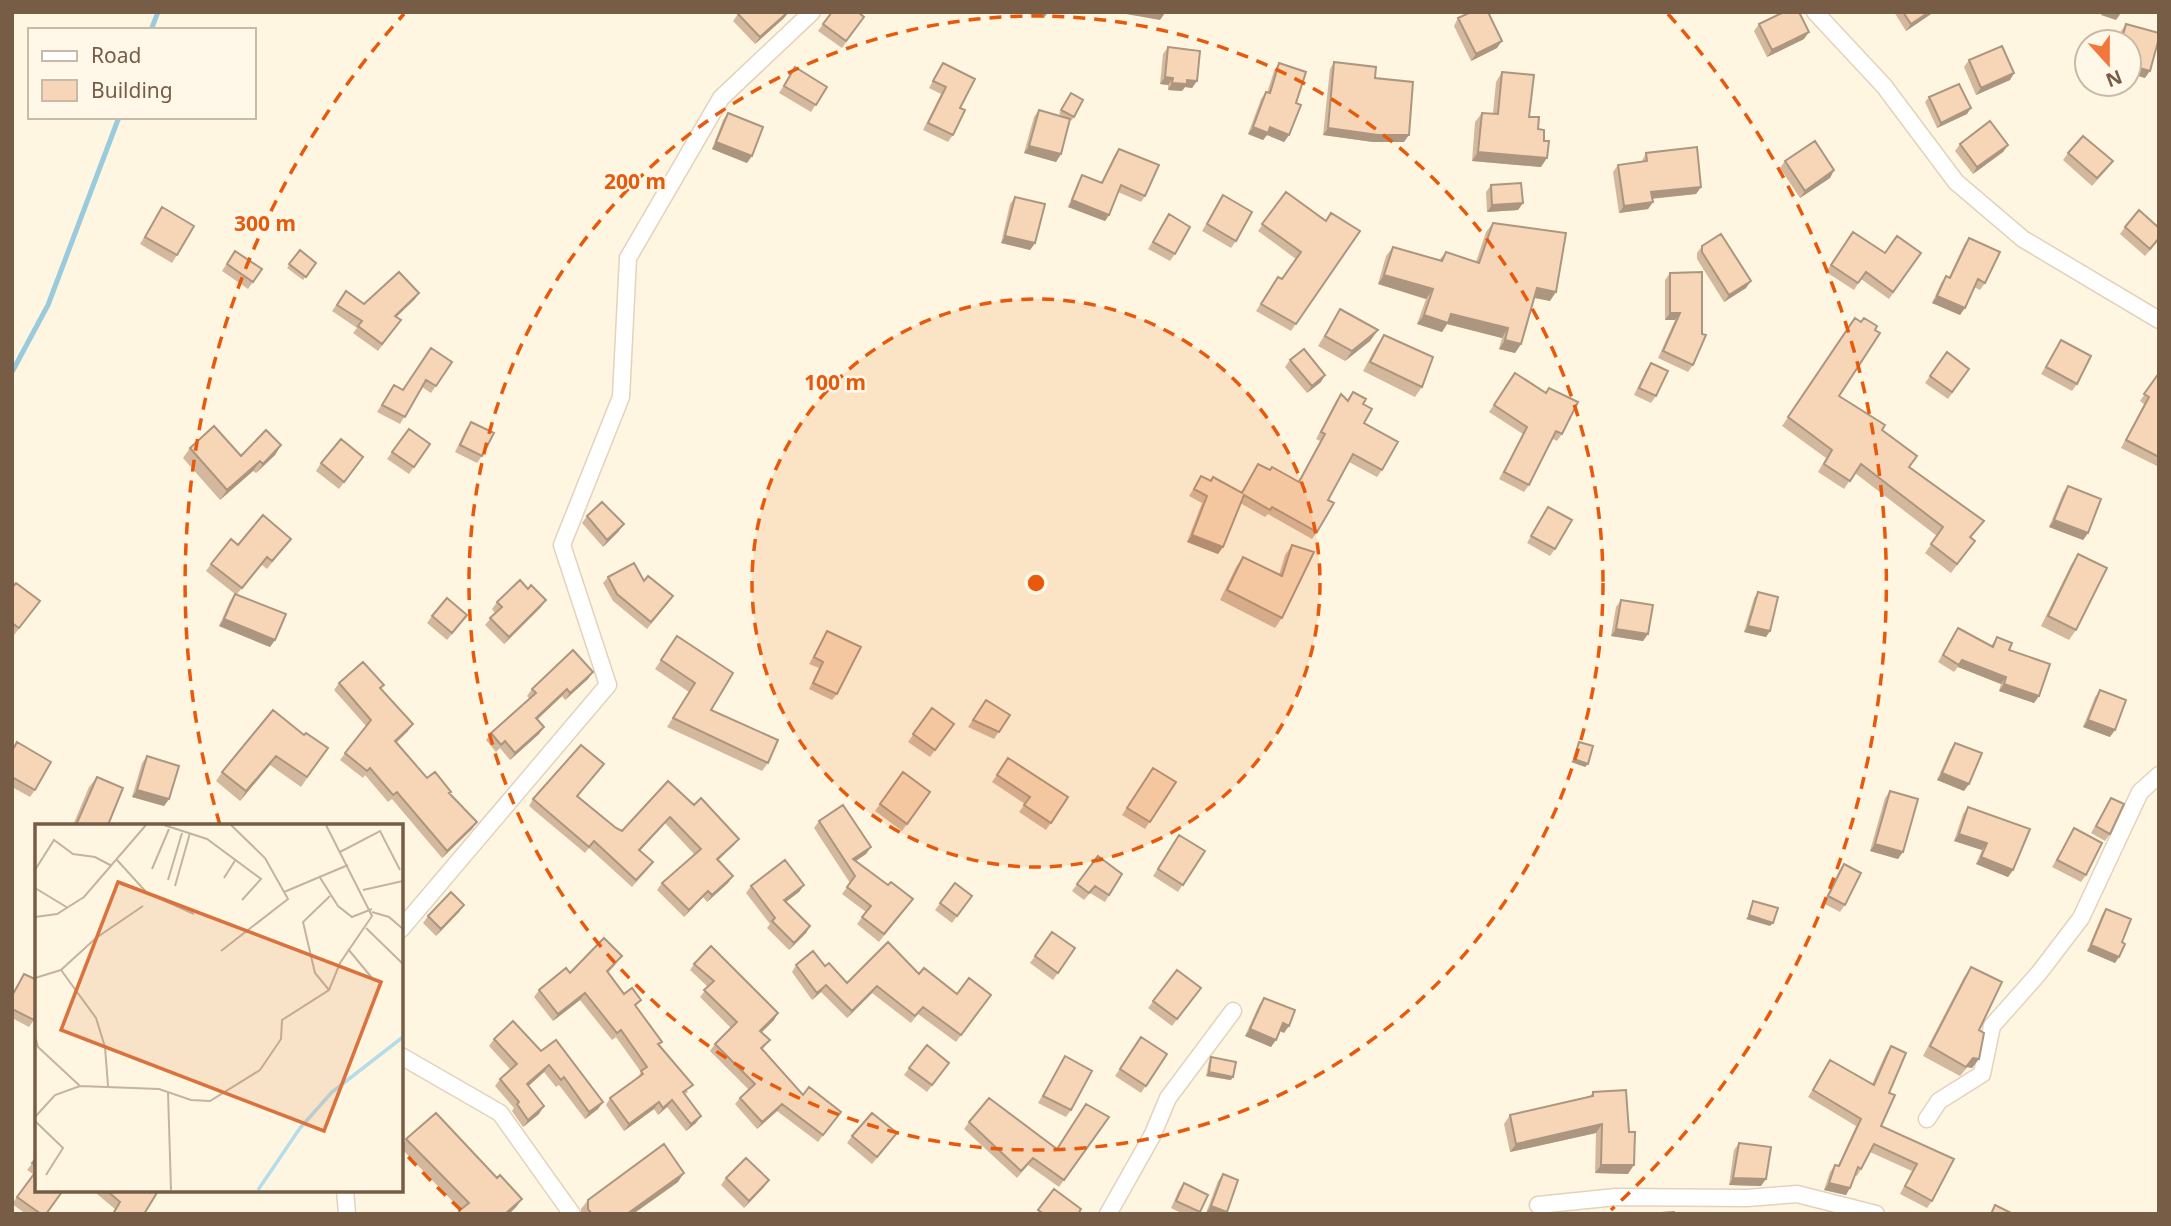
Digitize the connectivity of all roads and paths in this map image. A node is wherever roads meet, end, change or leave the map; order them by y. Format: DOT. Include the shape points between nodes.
graph roads {
  1 [pos="812,12"];
  2 [pos="1815,12"];
  3 [pos="2159,320"];
  4 [pos="2159,775"];
  5 [pos="402,928"];
  6 [pos="1233,1010"];
  7 [pos="402,1057"];
  8 [pos="1927,1119"];
  9 [pos="345,1191"];
  10 [pos="1538,1205"];
  11 [pos="347,1214"];
  12 [pos="572,1214"];
  13 [pos="1108,1214"];
  14 [pos="1876,1214"];
  1 -- 5 [label="street" via="722,98 628,258 621,397 562,545 608,685"];
  2 -- 3 [label="street" via="1884,86 1955,181 2023,239"];
  4 -- 8 [label="street" via="2140,792 2081,918 1992,1026 1982,1074 1939,1101"];
  6 -- 13 [label="street" via="1168,1098"];
  7 -- 12 [label="street" via="500,1113"];
  9 -- 11 [label="street"];
  10 -- 14 [label="street" via="1616,1197 1797,1194"];
}
